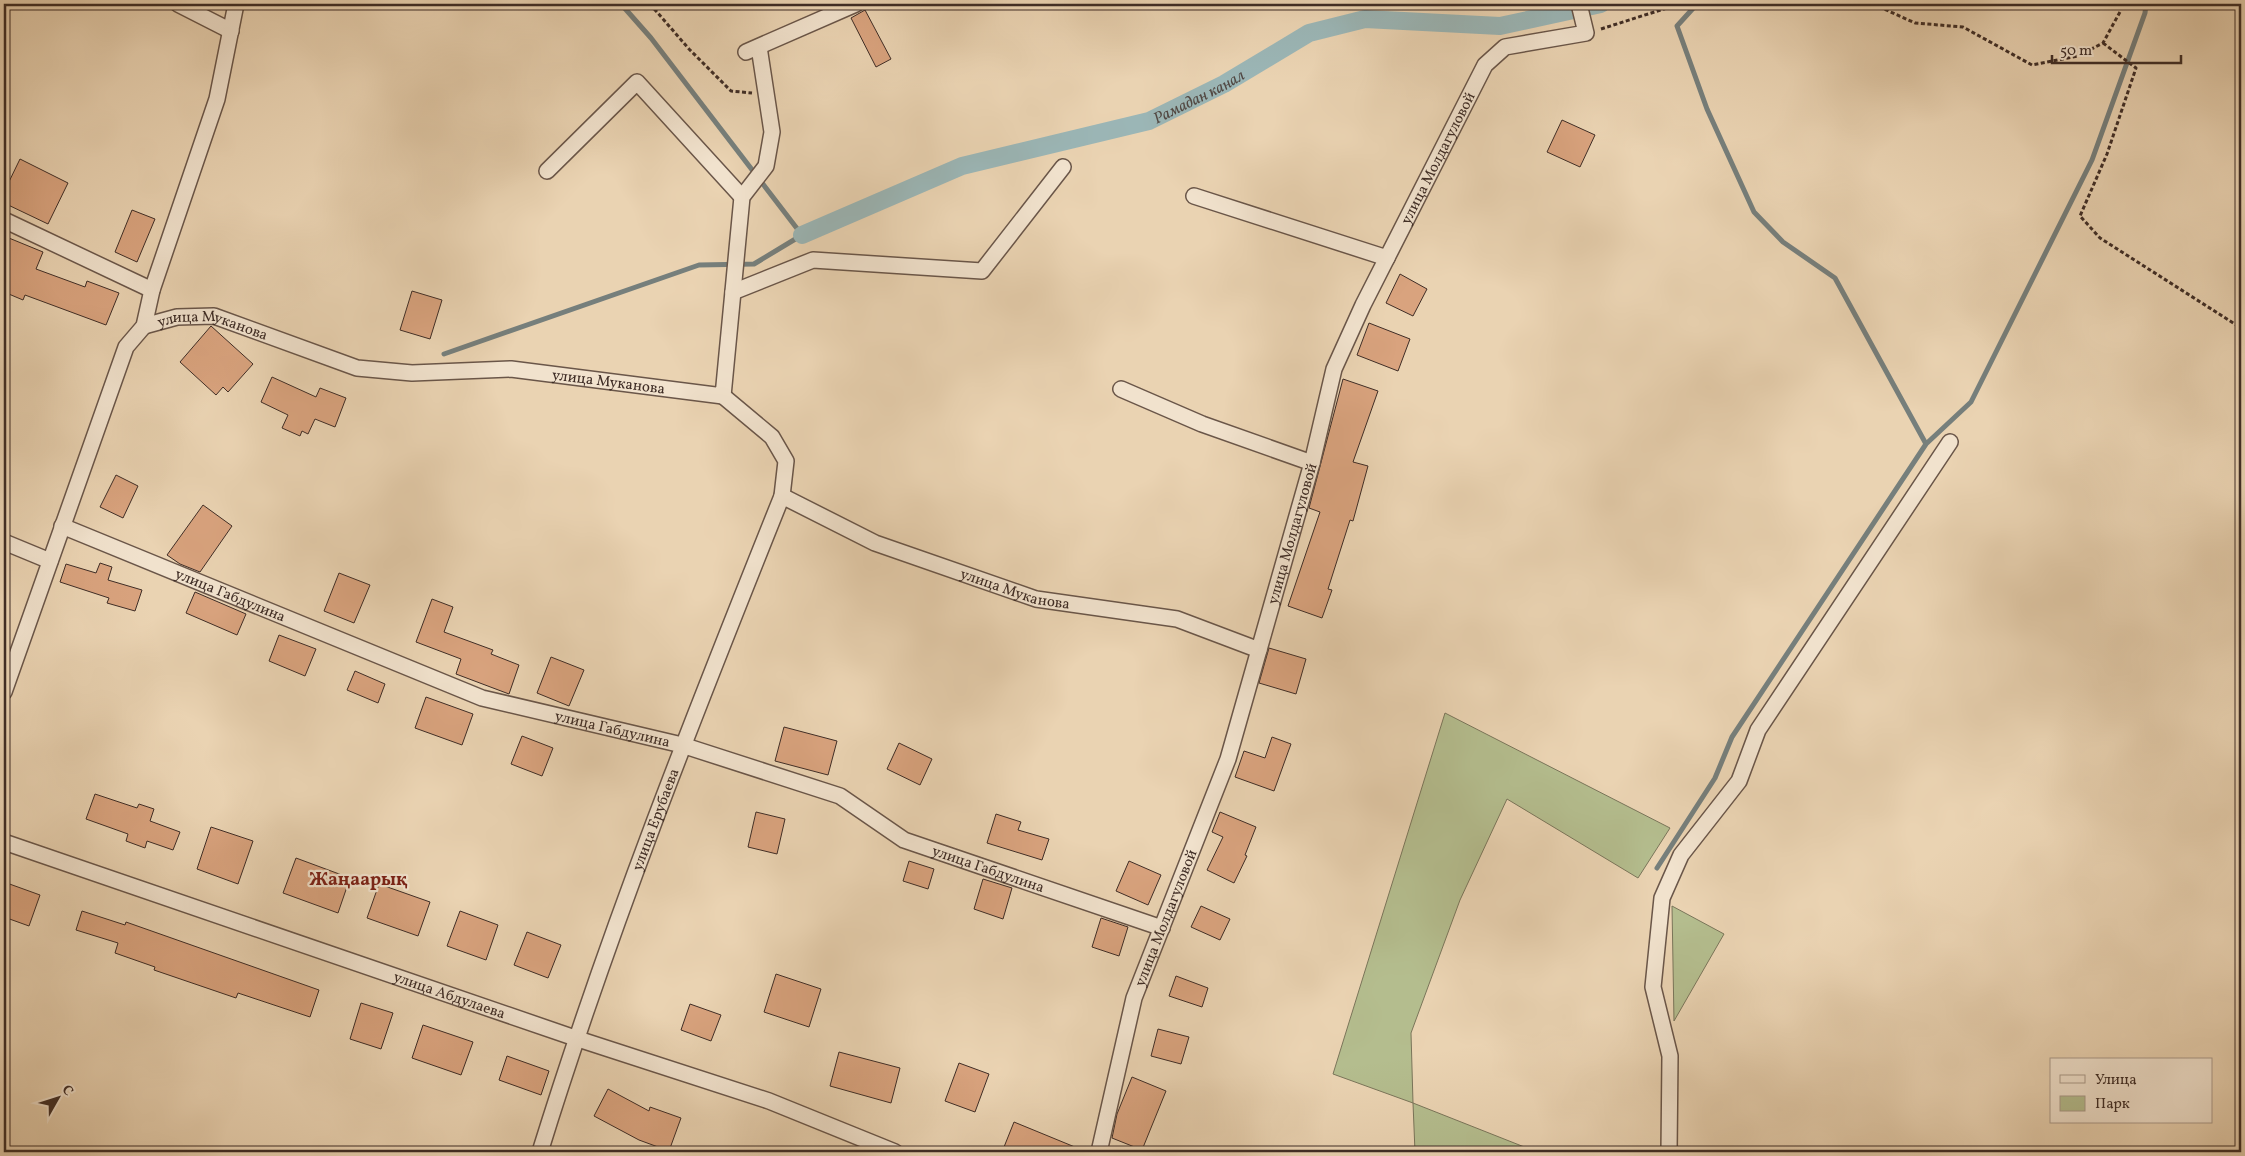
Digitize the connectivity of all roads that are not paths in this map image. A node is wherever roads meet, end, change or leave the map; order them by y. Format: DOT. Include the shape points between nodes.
graph roads {
  1 [pos="178,4"];
  2 [pos="236,4"];
  3 [pos="856,4"];
  4 [pos="1579,4"];
  5 [pos="231,31"];
  6 [pos="1064,167"];
  7 [pos="547,171"];
  8 [pos="1194,196"];
  9 [pos="742,197"];
  10 [pos="4,220"];
  11 [pos="1387,258"];
  12 [pos="152,290"];
  13 [pos="733,292"];
  14 [pos="144,326"];
  15 [pos="1121,389"];
  16 [pos="723,396"];
  17 [pos="1950,442"];
  18 [pos="1312,463"];
  19 [pos="782,496"];
  20 [pos="62,526"];
  21 [pos="4,542"];
  22 [pos="50,561"];
  23 [pos="1259,650"];
  24 [pos="4,692"];
  25 [pos="682,745"];
  26 [pos="4,842"];
  27 [pos="1162,928"];
  28 [pos="575,1038"];
  29 [pos="540,1152"];
  30 [pos="894,1152"];
  31 [pos="1100,1152"];
  32 [pos="1668,1152"];
  1 -- 5 [label="street"];
  2 -- 5 [label="street"];
  3 -- 9 [label="street" via="752,50 766,95 772,132 766,166"];
  4 -- 11 [label="street, улица Молдагуловой" via="1586,33 1505,47 1485,66"];
  5 -- 12 [label="street" via="217,99"];
  6 -- 13 [label="street" via="982,271 814,260"];
  7 -- 9 [label="street" via="637,82"];
  8 -- 11 [label="street"];
  9 -- 13 [label="street"];
  10 -- 12 [label="street"];
  11 -- 18 [label="street, улица Молдагуловой" via="1334,369"];
  12 -- 14 [label="street"];
  13 -- 16 [label="street"];
  14 -- 16 [label="street, улица Муканова" via="177,317 214,316 357,368 412,373 511,369"];
  14 -- 20 [label="street" via="126,347"];
  15 -- 18 [label="street" via="1202,424"];
  16 -- 19 [label="street, улица Ерубаева" via="772,437 786,461"];
  17 -- 32 [label="street" via="1758,730 1739,781 1681,855 1662,898 1654,987 1670,1056"];
  18 -- 23 [label="street, улица Молдагуловой"];
  19 -- 23 [label="street, улица Муканова" via="876,543 1036,599 1177,619"];
  19 -- 25 [label="street, улица Ерубаева"];
  20 -- 22 [label="street"];
  20 -- 25 [label="street, улица Габдулина" via="482,698"];
  21 -- 22 [label="street"];
  22 -- 24 [label="street"];
  23 -- 27 [label="street, улица Молдагуловой" via="1228,759"];
  25 -- 27 [label="street, улица Габдулина" via="840,796 904,840"];
  25 -- 28 [label="street, улица Ерубаева"];
  26 -- 28 [label="street, улица Абдулаева"];
  27 -- 31 [label="street, улица Молдагуловой" via="1134,998"];
  28 -- 29 [label="street, улица Ерубаева"];
  28 -- 30 [label="street, улица Абдулаева" via="769,1101"];
}
